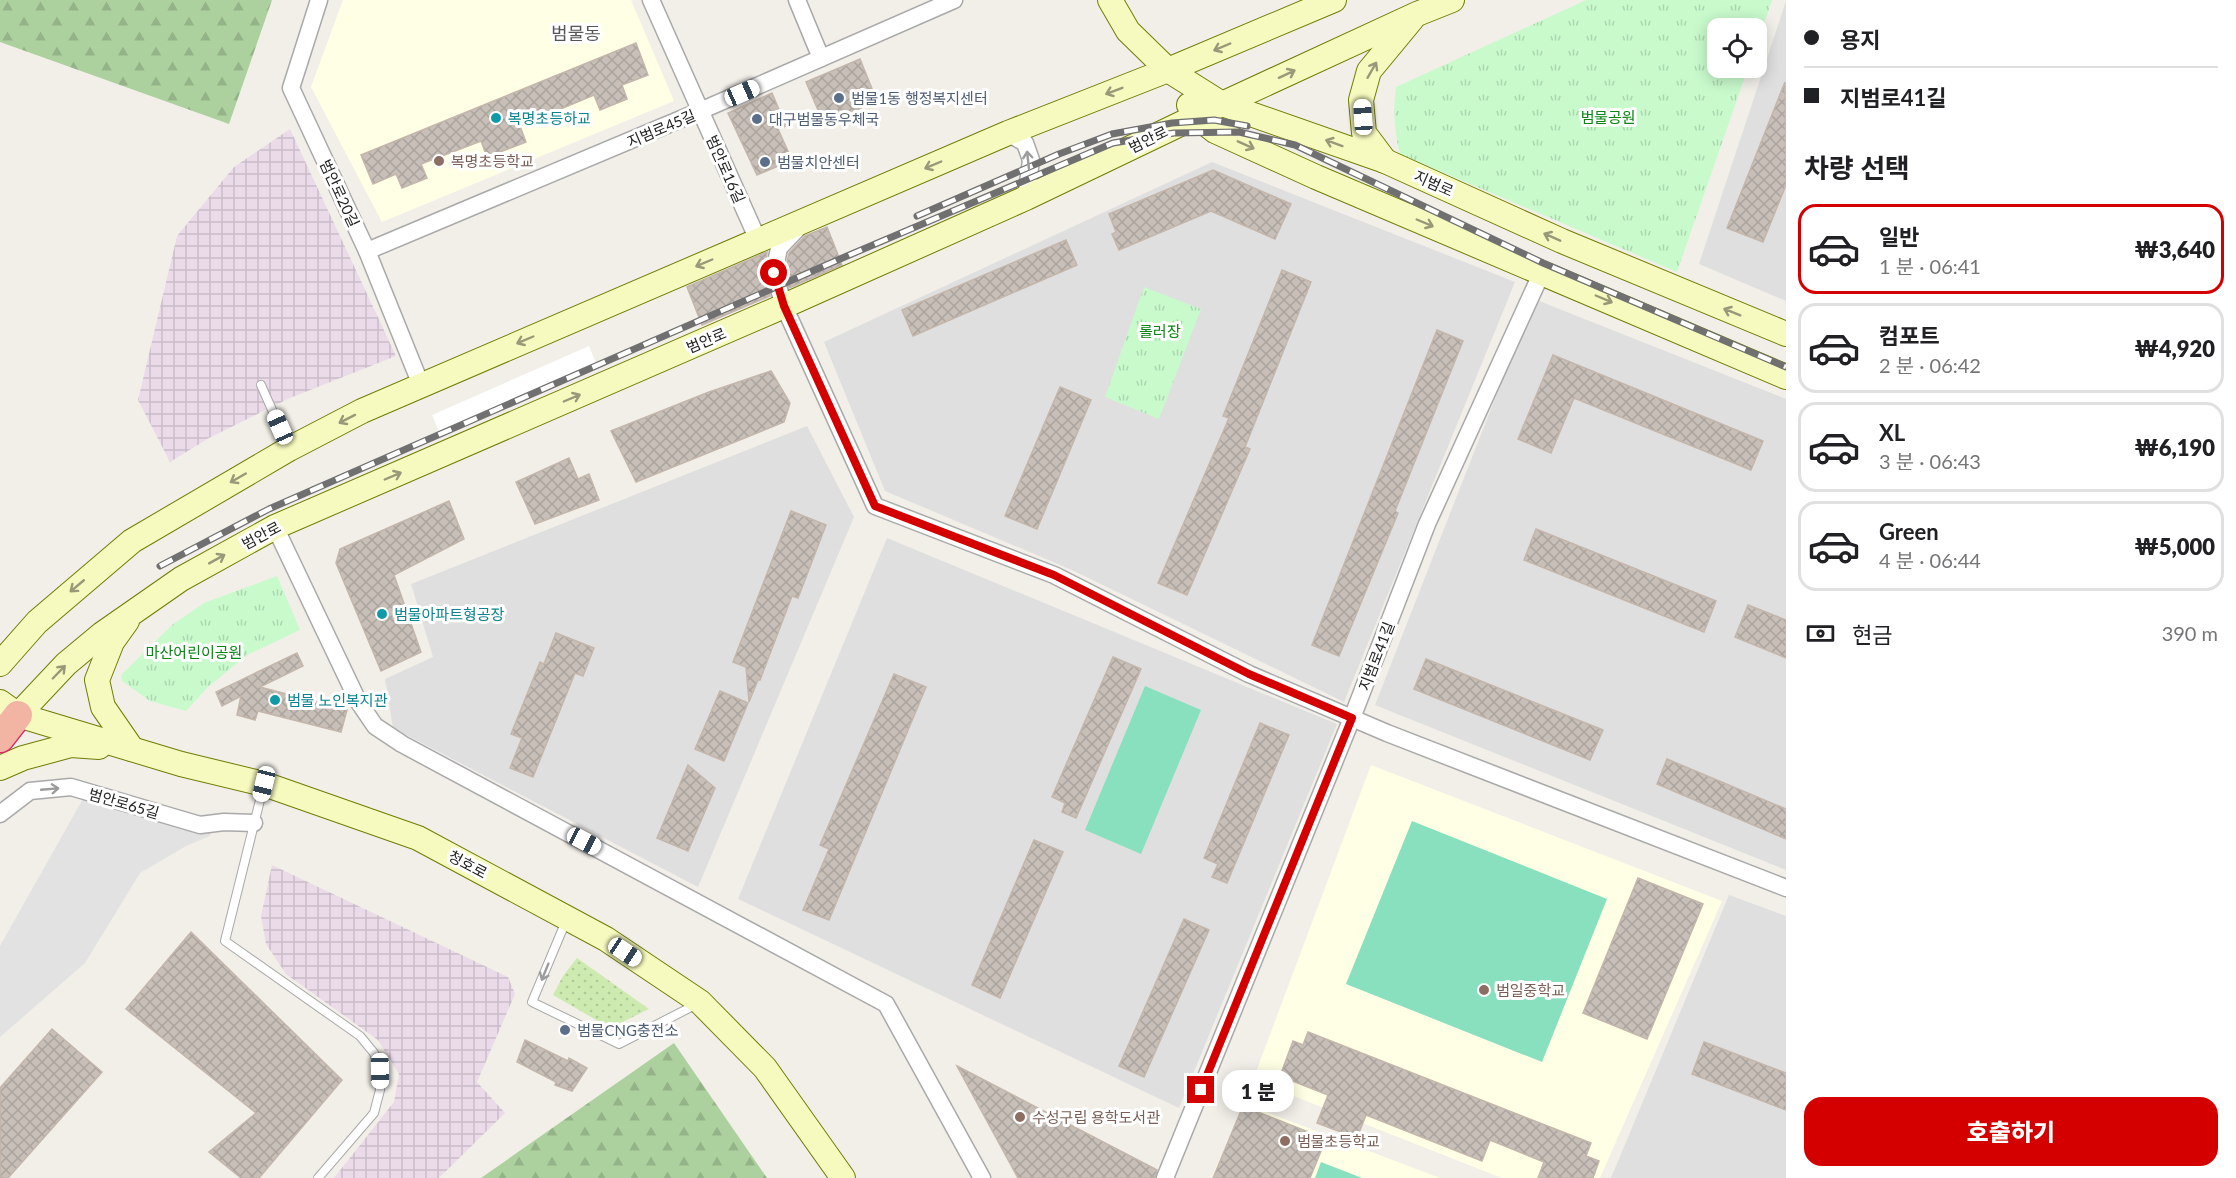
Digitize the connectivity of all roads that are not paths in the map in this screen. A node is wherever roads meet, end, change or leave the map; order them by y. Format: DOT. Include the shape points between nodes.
graph roads {
  1 [pos="319,0"];
  2 [pos="651,0"];
  3 [pos="797,0"];
  4 [pos="954,0"];
  5 [pos="1110,0"];
  6 [pos="1334,0"];
  7 [pos="1452,0"];
  8 [pos="930,5"];
  9 [pos="1417,14"];
  10 [pos="821,58"];
  11 [pos="1168,70"];
  12 [pos="1222,104"];
  13 [pos="700,111"];
  14 [pos="1196,116"];
  15 [pos="1008,133"];
  16 [pos="1385,161"];
  17 [pos="1026,198"];
  18 [pos="807,219"];
  19 [pos="758,240"];
  20 [pos="367,251"];
  21 [pos="1542,272"];
  22 [pos="784,306"];
  23 [pos="1786,334"];
  24 [pos="1786,377"];
  25 [pos="261,385"];
  26 [pos="422,385"];
  27 [pos="289,449"];
  28 [pos="275,527"];
  29 [pos="136,609"];
  30 [pos="0,664"];
  31 [pos="9,708"];
  32 [pos="1352,718"];
  33 [pos="0,738"];
  34 [pos="132,749"];
  35 [pos="0,768"];
  36 [pos="264,784"];
  37 [pos="0,814"];
  38 [pos="254,824"];
  39 [pos="1786,888"];
  40 [pos="567,918"];
  41 [pos="700,1002"];
  42 [pos="318,1178"];
  43 [pos="843,1178"];
  44 [pos="982,1178"];
  45 [pos="1165,1178"];
  1 -- 20 [label="street, 범안로20길" via="291,88"];
  2 -- 13 [label="street, 범안로16길"];
  3 -- 10 [label="street"];
  4 -- 8 [label="street, 지범로45길"];
  5 -- 11 [label="main road, 지범로" via="1128,31"];
  6 -- 11 [label="main road, one-way"];
  7 -- 9 [label="main road, 범안로"];
  8 -- 10 [label="street, 지범로45길"];
  12 -- 9 [label="main road, 범안로, one-way"];
  16 -- 9 [label="main road, one-way" via="1364,133 1361,100 1369,71"];
  10 -- 13 [label="street, 지범로45길"];
  11 -- 12 [label="main road, 지범로"];
  11 -- 14 [label="main road"];
  11 -- 15 [label="main road, one-way"];
  12 -- 14 [label="main road, 범안로"];
  16 -- 12 [label="main road, 지범로, one-way"];
  13 -- 19 [label="street, 범안로16길"];
  13 -- 20 [label="street, 지범로45길"];
  14 -- 17 [label="main road, 범안로"];
  14 -- 21 [label="main road, one-way" via="1215,131"];
  17 -- 15 [label="street, one-way" via="1031,160 1025,143"];
  15 -- 18 [label="main road, one-way"];
  23 -- 16 [label="main road, 지범로, one-way" via="1562,241"];
  17 -- 22 [label="main road, 범안로"];
  18 -- 19 [label="main road"];
  18 -- 22 [label="street" via="779,248 774,273"];
  19 -- 26 [label="main road, one-way"];
  20 -- 26 [label="street, 범안로20길"];
  21 -- 24 [label="main road, one-way"];
  21 -- 32 [label="street, 지범로41길" via="1427,524"];
  28 -- 22 [label="main road, 범안로, one-way"];
  22 -- 32 [label="street" via="875,506 1054,575 1249,674"];
  25 -- 27 [label="lane"];
  26 -- 27 [label="main road, one-way"];
  27 -- 30 [label="main road, one-way" via="132,541 37,622"];
  29 -- 28 [label="main road, 범안로, one-way"];
  28 -- 44 [label="street" via="358,701 375,726 886,1004"];
  31 -- 29 [label="main road, 범안로, one-way"];
  29 -- 34 [label="main road" via="112,642 97,680 103,707"];
  31 -- 33 [label="highway, 범안로"];
  31 -- 34 [label="main road, 청호로"];
  32 -- 39 [label="street"];
  32 -- 45 [label="street, 지범로41길"];
  34 -- 35 [label="main road" via="71,745"];
  34 -- 36 [label="main road, 청호로"];
  36 -- 38 [label="lane"];
  36 -- 40 [label="main road, 청호로" via="418,838"];
  37 -- 38 [label="street, 범안로65길, one-way" via="30,791 71,788 200,825"];
  38 -- 42 [label="lane" via="225,940 360,1036 374,1053 380,1071 374,1113"];
  40 -- 41 [label="main road, 청호로" via="606,939"];
  40 -- 41 [label="lane, one-way" via="532,1002 619,1044"];
  41 -- 43 [label="main road, 청호로" via="765,1068"];
}
